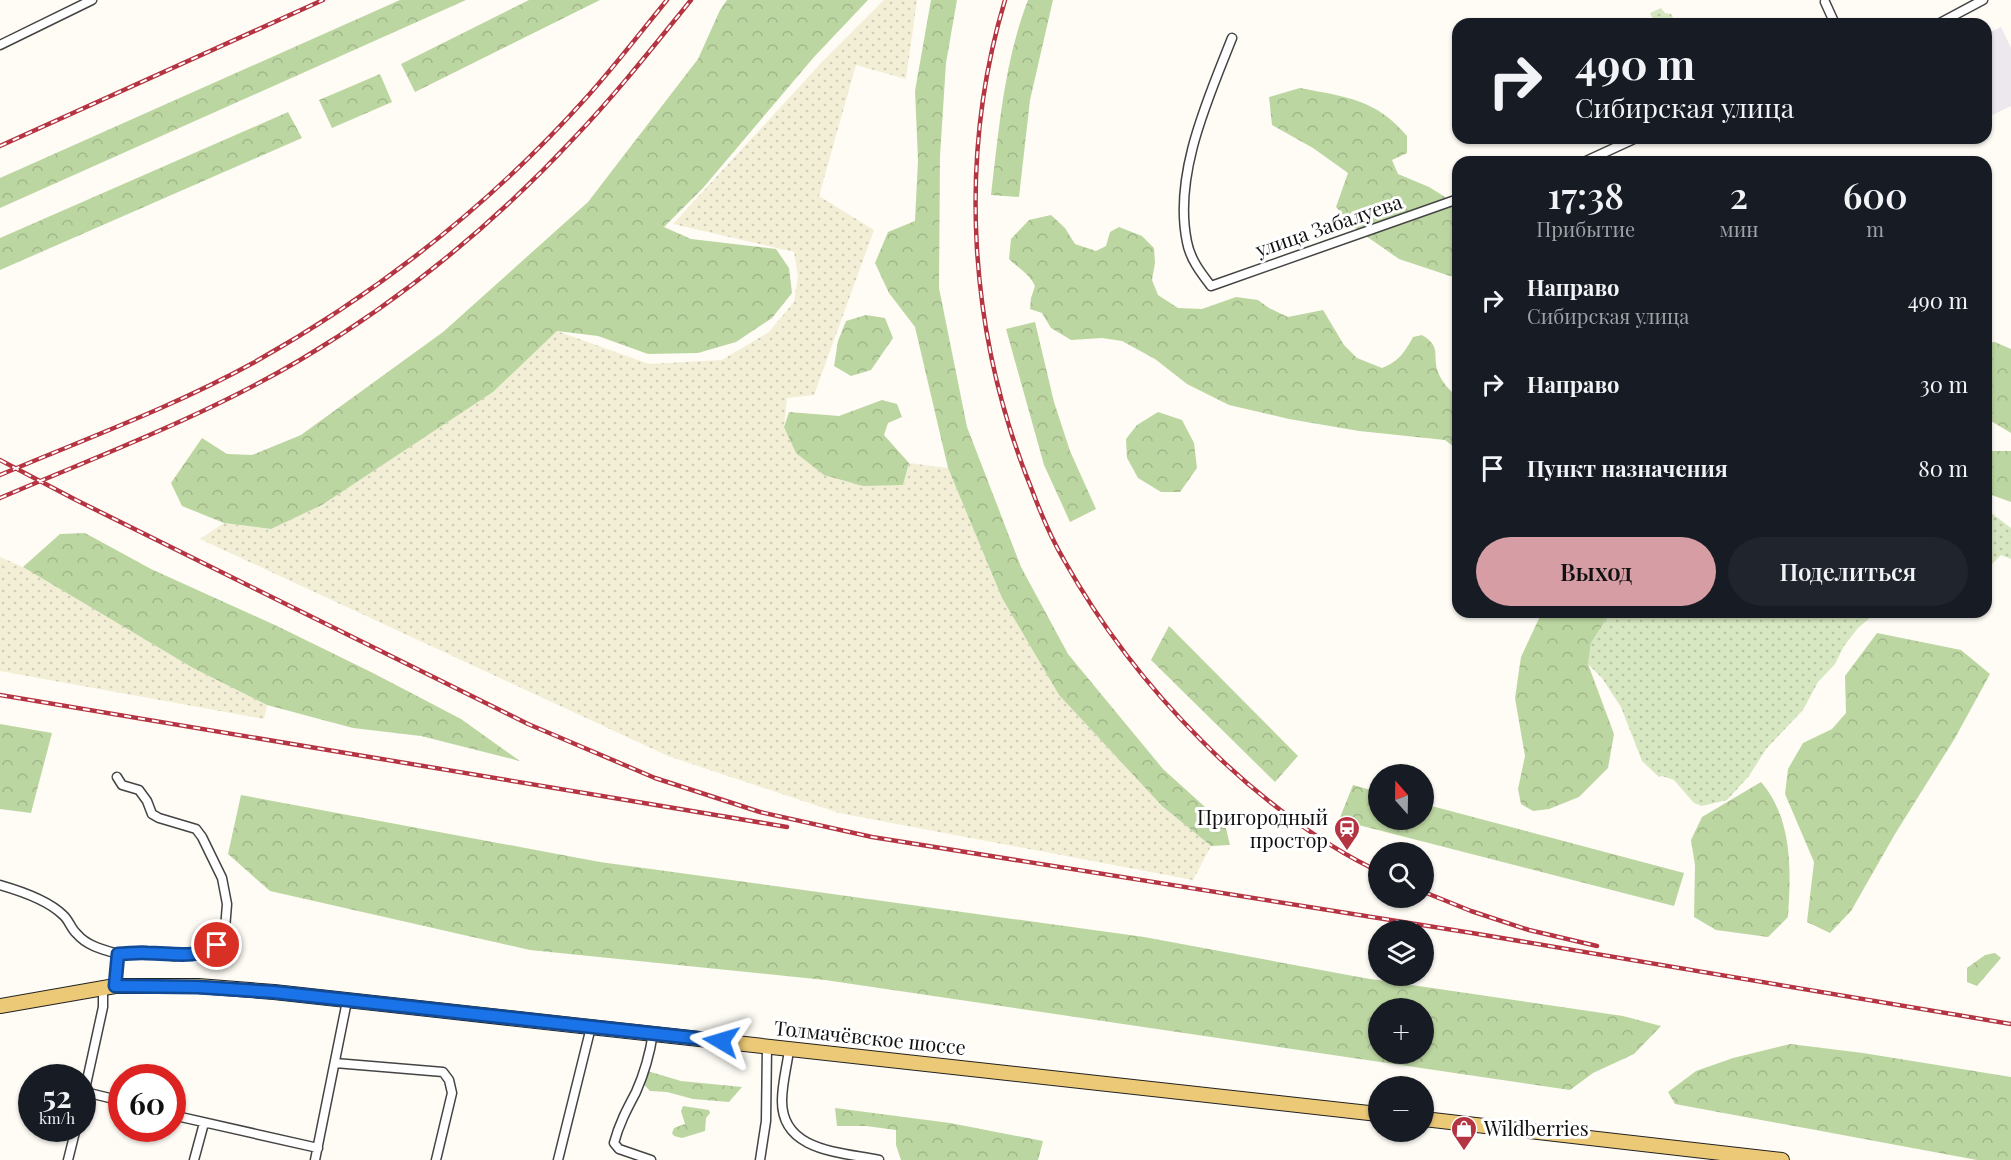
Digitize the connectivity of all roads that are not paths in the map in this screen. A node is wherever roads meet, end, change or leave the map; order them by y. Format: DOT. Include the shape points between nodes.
graph roads {
  1 [pos="92,0"];
  2 [pos="1983,0"];
  3 [pos="1826,1"];
  4 [pos="1833,18"];
  5 [pos="1949,18"];
  6 [pos="1232,38"];
  7 [pos="0,45"];
  8 [pos="1623,144"];
  9 [pos="1597,156"];
  10 [pos="1452,201"];
  11 [pos="117,777"];
  12 [pos="0,885"];
  13 [pos="118,954"];
  14 [pos="109,987"];
  15 [pos="347,1001"];
  16 [pos="0,1006"];
  17 [pos="591,1027"];
  18 [pos="653,1033"];
  19 [pos="767,1047"];
  20 [pos="789,1050"];
  21 [pos="334,1063"];
  22 [pos="91,1064"];
  23 [pos="1368,1113"];
  24 [pos="186,1118"];
  25 [pos="1434,1120"];
  26 [pos="204,1123"];
  27 [pos="72,1142"];
  28 [pos="318,1148"];
  29 [pos="68,1160"];
  30 [pos="194,1160"];
  31 [pos="315,1160"];
  32 [pos="436,1160"];
  33 [pos="558,1160"];
  34 [pos="651,1160"];
  35 [pos="760,1160"];
  36 [pos="879,1160"];
  37 [pos="1782,1160"];
  1 -- 7 [label="street"];
  2 -- 5 [label="street"];
  3 -- 4 [label="street"];
  6 -- 10 [label="street, улица Забалуева" via="1187,173 1187,244 1198,270 1211,286"];
  8 -- 9 [label="street"];
  11 -- 13 [label="street" via="122,785 139,790 152,814 196,829 222,878 227,904 225,929 217,945 207,951 174,956 148,952"];
  12 -- 13 [label="street" via="51,906 64,916 77,935 94,947"];
  13 -- 14 [label="street"];
  14 -- 15 [label="main road, Толмачёвское шоссе" via="198,987"];
  14 -- 16 [label="main road, Толмачёвское шоссе"];
  14 -- 22 [label="street"];
  15 -- 17 [label="main road, Толмачёвское шоссе"];
  15 -- 21 [label="street"];
  17 -- 18 [label="main road, Толмачёвское шоссе"];
  17 -- 33 [label="street"];
  18 -- 19 [label="main road, Толмачёвское шоссе"];
  18 -- 34 [label="street" via="650,1051 614,1143 619,1149"];
  19 -- 20 [label="main road, Толмачёвское шоссе"];
  19 -- 35 [label="street" via="766,1121"];
  20 -- 23 [label="main road, Толмачёвское шоссе"];
  20 -- 36 [label="street" via="782,1101 785,1121 798,1138 813,1146"];
  21 -- 28 [label="street"];
  21 -- 32 [label="street" via="444,1072 452,1093"];
  24 -- 26 [label="street"];
  25 -- 37 [label="main road"];
  26 -- 28 [label="street"];
  26 -- 30 [label="street"];
  27 -- 29 [label="street"];
  28 -- 31 [label="street"];
}
